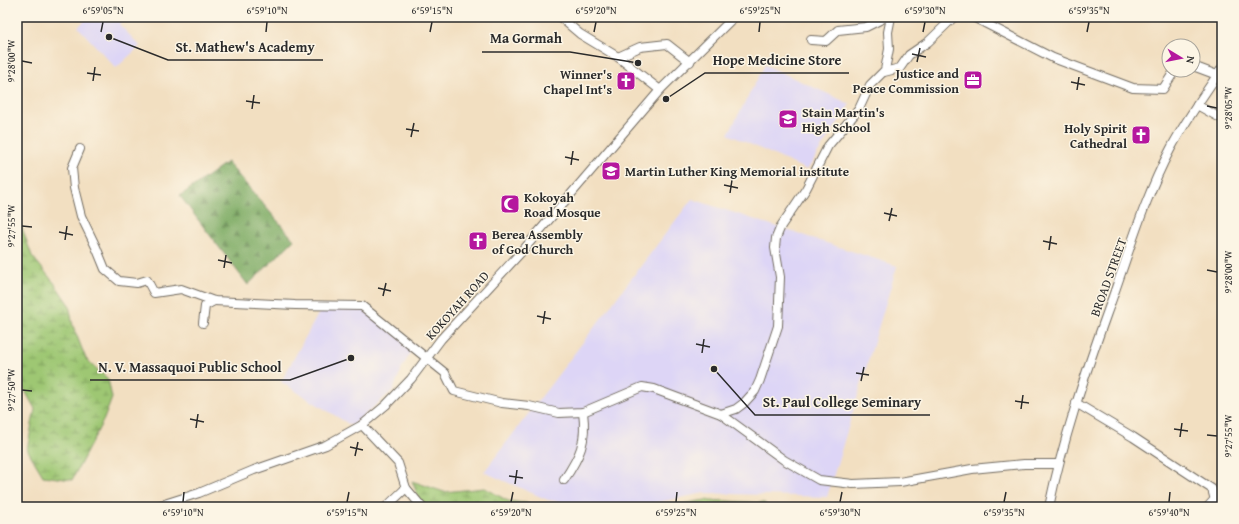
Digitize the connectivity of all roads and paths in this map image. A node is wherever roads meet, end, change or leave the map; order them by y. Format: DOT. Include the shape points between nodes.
graph roads {
  1 [pos="560,17"];
  2 [pos="734,17"];
  3 [pos="886,17"];
  4 [pos="891,17"];
  5 [pos="954,17"];
  6 [pos="973,17"];
  7 [pos="811,40"];
  8 [pos="618,57"];
  9 [pos="690,62"];
  10 [pos="1201,68"];
  11 [pos="884,72"];
  12 [pos="1220,72"];
  13 [pos="1170,78"];
  14 [pos="660,90"];
  15 [pos="1197,105"];
  16 [pos="1222,119"];
  17 [pos="80,149"];
  18 [pos="214,301"];
  19 [pos="203,323"];
  20 [pos="426,358"];
  21 [pos="1076,403"];
  22 [pos="583,412"];
  23 [pos="721,414"];
  24 [pos="362,424"];
  25 [pos="1058,464"];
  26 [pos="564,480"];
  27 [pos="406,488"];
  28 [pos="1217,503"];
  29 [pos="155,507"];
  30 [pos="386,507"];
  31 [pos="422,507"];
  32 [pos="1049,507"];
  1 -- 8 [label="street" via="580,34"];
  2 -- 9 [label="street, KOKOYAH ROAD"];
  3 -- 7 [label="street" via="866,27 838,30 826,40"];
  4 -- 11 [label="street" via="888,32 889,49"];
  5 -- 11 [label="street" via="928,42 909,55 900,68"];
  6 -- 13 [label="street" via="1053,58 1132,88 1162,89"];
  8 -- 9 [label="street" via="640,47 667,44"];
  8 -- 14 [label="street"];
  9 -- 14 [label="street, KOKOYAH ROAD"];
  10 -- 12 [label="street"];
  11 -- 23 [label="street" via="870,85 859,109 828,146 806,189 781,226 776,238 780,301 778,326 772,347 755,390 736,409"];
  12 -- 15 [label="street, BROAD STREET"];
  14 -- 20 [label="street, KOKOYAH ROAD" via="524,249"];
  15 -- 16 [label="street"];
  15 -- 21 [label="street, BROAD STREET" via="1170,150 1153,187"];
  17 -- 18 [label="street" via="72,168 74,188 81,216 105,269 119,281 137,284 147,280 154,293 181,289"];
  18 -- 19 [label="street" via="205,306"];
  18 -- 20 [label="street" via="362,306"];
  20 -- 22 [label="street" via="445,373 454,391 495,402 559,413"];
  20 -- 24 [label="street, KOKOYAH ROAD" via="411,379 386,405"];
  21 -- 25 [label="street, BROAD STREET"];
  21 -- 28 [label="street" via="1212,489"];
  22 -- 23 [label="street" via="642,387"];
  22 -- 26 [label="street" via="585,436 576,462"];
  23 -- 25 [label="street" via="784,460 819,480 853,484 900,482 972,469"];
  24 -- 27 [label="street" via="398,463"];
  24 -- 29 [label="street, KOKOYAH ROAD" via="326,445"];
  25 -- 32 [label="street, BROAD STREET"];
  27 -- 30 [label="street"];
  27 -- 31 [label="street"];
}
